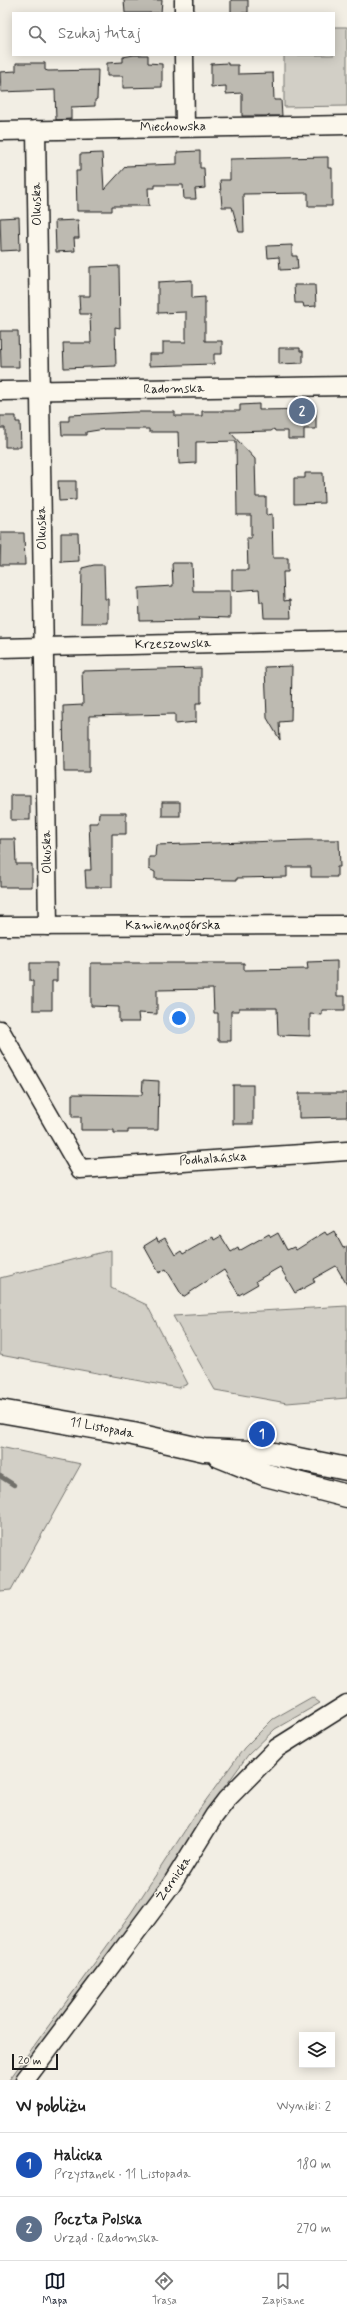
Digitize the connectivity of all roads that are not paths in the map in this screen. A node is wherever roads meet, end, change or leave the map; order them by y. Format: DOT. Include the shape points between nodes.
graph roads {
  1 [pos="184,0"];
  2 [pos="184,12"];
  3 [pos="184,56"];
  4 [pos="347,125"];
  5 [pos="185,127"];
  6 [pos="36,130"];
  7 [pos="0,131"];
  8 [pos="347,386"];
  9 [pos="0,391"];
  10 [pos="41,391"];
  11 [pos="347,640"];
  12 [pos="43,647"];
  13 [pos="0,648"];
  14 [pos="347,925"];
  15 [pos="0,926"];
  16 [pos="48,926"];
  17 [pos="0,1030"];
  18 [pos="347,1151"];
  19 [pos="0,1411"];
  20 [pos="204,1450"];
  21 [pos="347,1469"];
  22 [pos="347,1496"];
  23 [pos="347,1704"];
  24 [pos="24,2080"];
  1 -- 2 [label="street"];
  3 -- 5 [label="street"];
  4 -- 5 [label="street, Miechowska"];
  5 -- 6 [label="street, Miechowska"];
  6 -- 7 [label="street, Miechowska"];
  6 -- 10 [label="street, Olkuska"];
  8 -- 10 [label="street, Radomska"];
  9 -- 10 [label="street, Radomska"];
  10 -- 12 [label="street, Olkuska"];
  11 -- 12 [label="street, Krzeszowska"];
  12 -- 13 [label="street, Krzeszowska"];
  12 -- 16 [label="street, Olkuska"];
  14 -- 16 [label="street, Kamiennogórska"];
  15 -- 16 [label="street, Kamiennogórska"];
  17 -- 18 [label="street, Podhalańska" via="80,1169"];
  19 -- 20 [label="main road, 11 Listopada" via="125,1432"];
  20 -- 21 [label="main road, 11 Listopada" via="268,1453"];
  20 -- 22 [label="main road, 11 Listopada" via="266,1475"];
  23 -- 24 [label="street, Żernicka" via="277,1748 227,1799 170,1887"];
}
